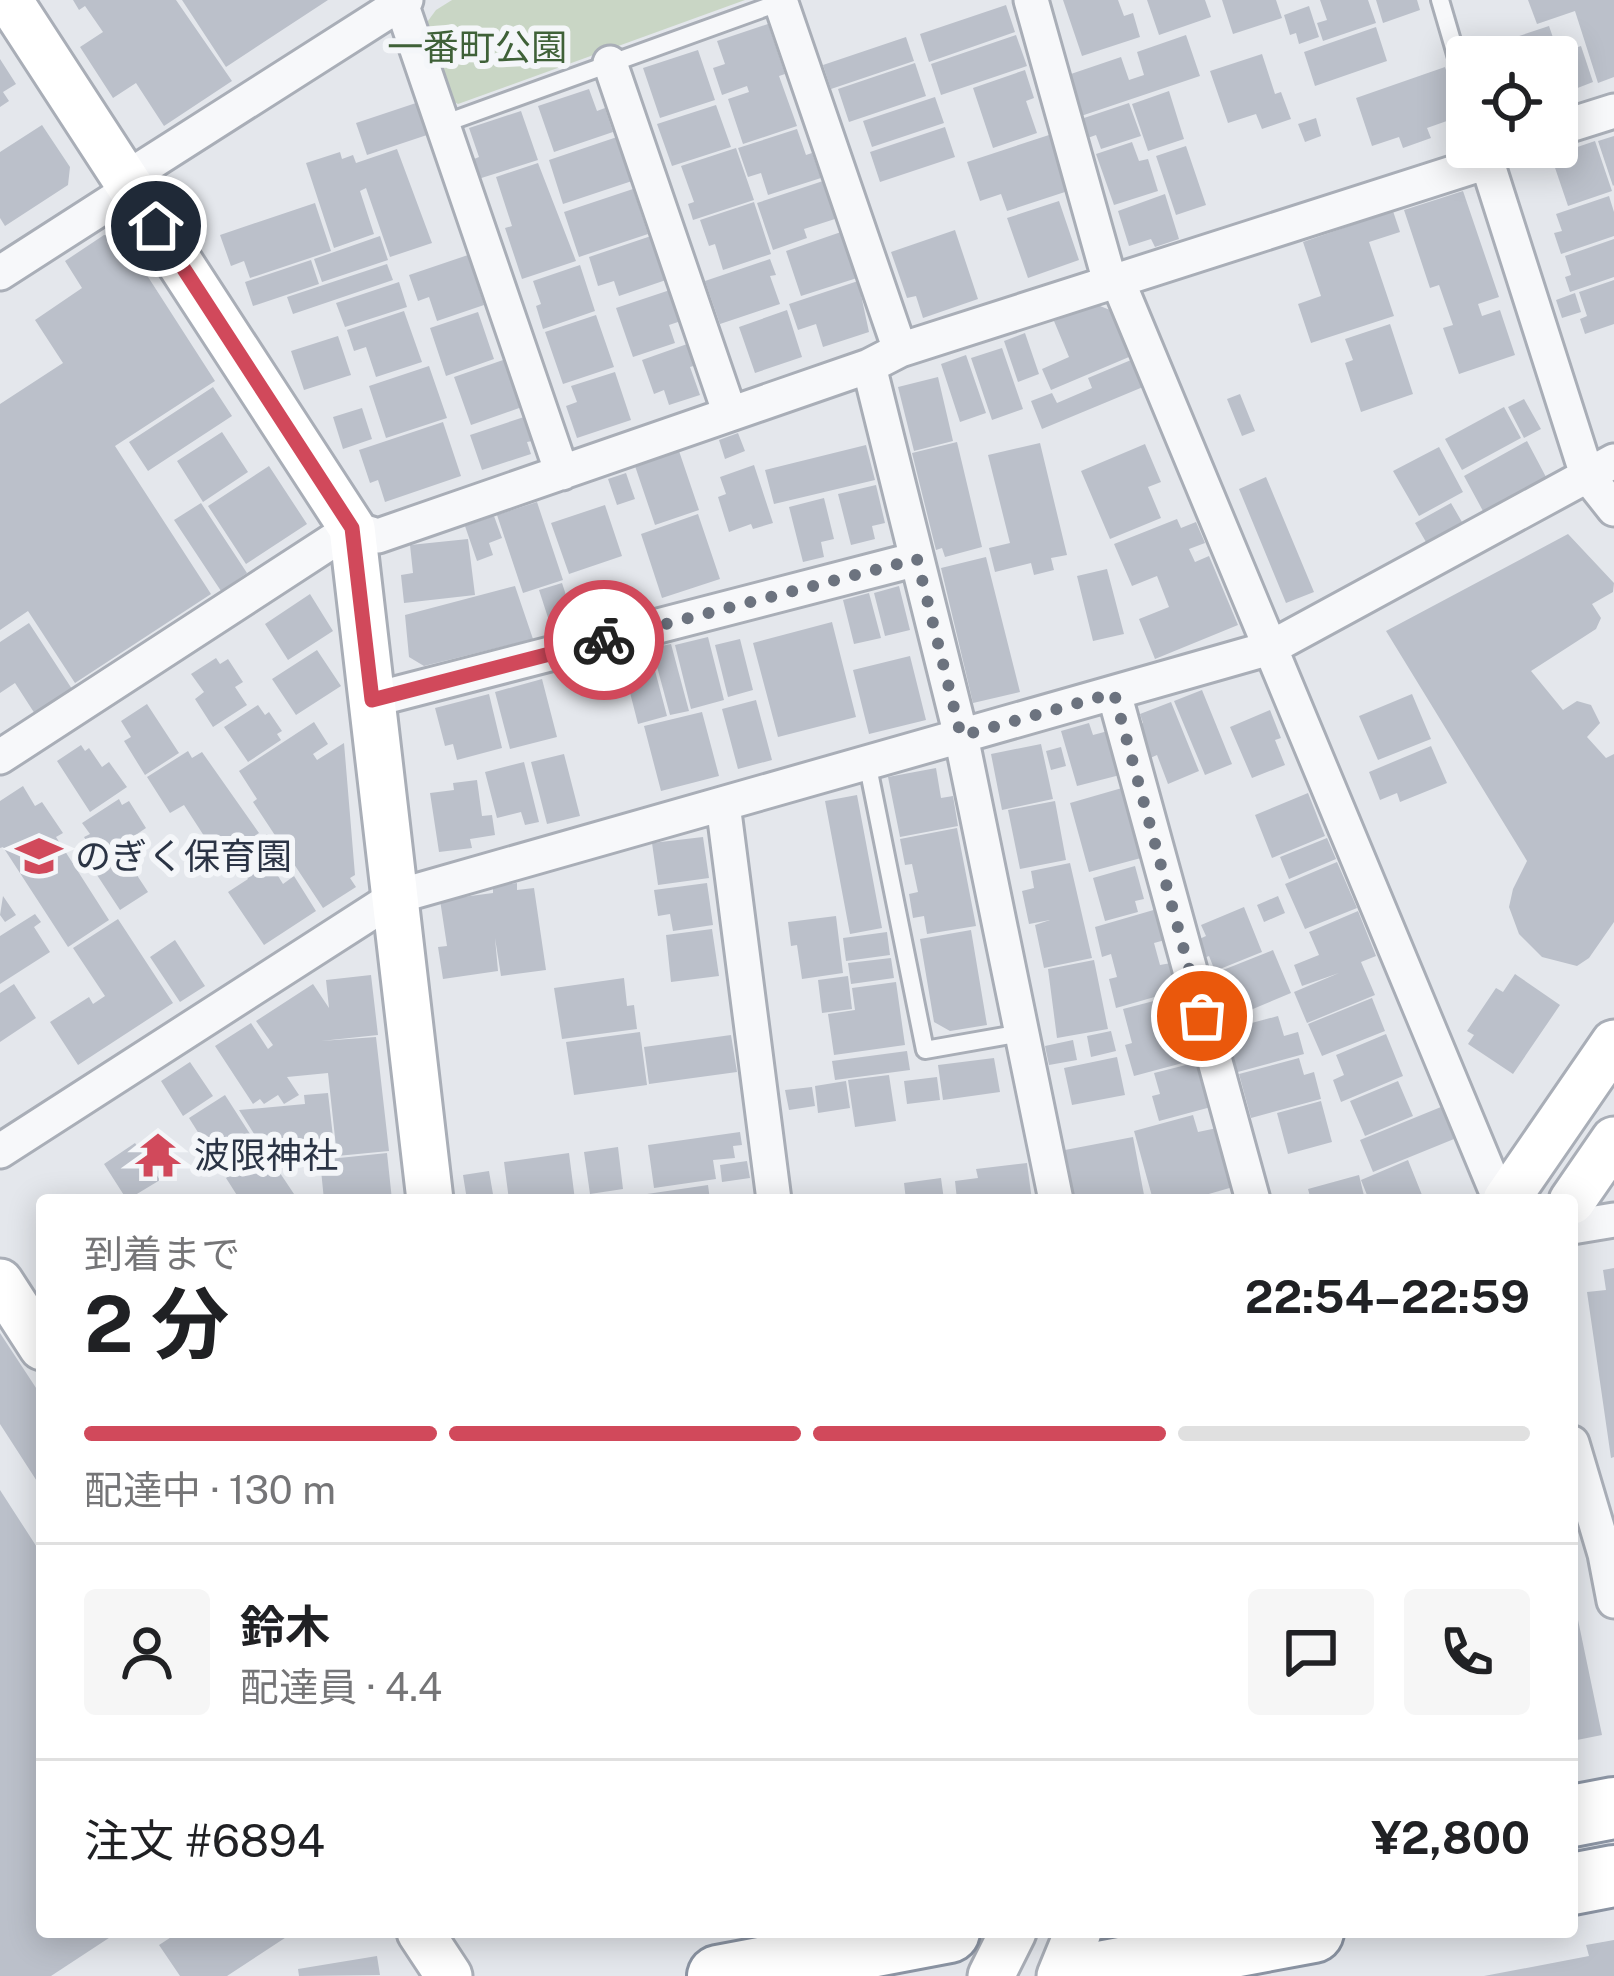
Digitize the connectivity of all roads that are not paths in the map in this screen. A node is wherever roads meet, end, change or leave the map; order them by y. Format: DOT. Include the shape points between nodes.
graph roads {
  1 [pos="9,0"];
  2 [pos="1031,0"];
  3 [pos="1440,0"];
  4 [pos="781,1"];
  5 [pos="404,2"];
  6 [pos="1451,36"];
  7 [pos="610,63"];
  8 [pos="1614,111"];
  9 [pos="1578,122"];
  10 [pos="443,124"];
  11 [pos="1446,167"];
  12 [pos="1495,168"];
  13 [pos="128,184"];
  14 [pos="0,273"];
  15 [pos="1113,281"];
  16 [pos="900,350"];
  17 [pos="869,366"];
  18 [pos="730,414"];
  19 [pos="1600,468"];
  20 [pos="562,473"];
  21 [pos="1614,509"];
  22 [pos="352,528"];
  23 [pos="917,559"];
  24 [pos="1270,648"];
  25 [pos="1114,693"];
  26 [pos="372,700"];
  27 [pos="961,736"];
  28 [pos="1,755"];
  29 [pos="867,763"];
  30 [pos="723,804"];
  31 [pos="395,897"];
  32 [pos="1022,1033"];
  33 [pos="1614,1043"];
  34 [pos="1614,1140"];
  35 [pos="0,1150"];
  36 [pos="429,1194"];
  37 [pos="773,1194"];
  38 [pos="1055,1194"];
  39 [pos="1250,1194"];
  40 [pos="1500,1194"];
  41 [pos="1507,1194"];
  42 [pos="1577,1194"];
  43 [pos="1614,1220"];
  44 [pos="1578,1226"];
  45 [pos="0,1282"];
  46 [pos="36,1338"];
  47 [pos="1578,1460"];
  48 [pos="1610,1553"];
  49 [pos="1614,1601"];
  50 [pos="1614,1808"];
  51 [pos="1578,1815"];
  52 [pos="1614,1876"];
  53 [pos="1578,1882"];
  54 [pos="424,1938"];
  55 [pos="885,1938"];
  56 [pos="1010,1938"];
  57 [pos="1076,1938"];
  58 [pos="1281,1938"];
  59 [pos="831,1943"];
  60 [pos="448,1976"];
  61 [pos="718,1976"];
  62 [pos="991,1976"];
  63 [pos="1060,1976"];
  64 [pos="1078,1976"];
  1 -- 13 [label="street"];
  2 -- 15 [label="street"];
  3 -- 6 [label="lane"];
  4 -- 7 [label="lane"];
  4 -- 16 [label="street"];
  5 -- 10 [label="street"];
  5 -- 13 [label="street"];
  7 -- 10 [label="lane"];
  7 -- 18 [label="street"];
  8 -- 9 [label="street"];
  10 -- 20 [label="street"];
  11 -- 15 [label="street"];
  12 -- 19 [label="street"];
  13 -- 14 [label="street"];
  13 -- 22 [label="street"];
  15 -- 16 [label="street"];
  15 -- 24 [label="street"];
  16 -- 17 [label="street"];
  17 -- 18 [label="street"];
  17 -- 23 [label="street"];
  18 -- 20 [label="street"];
  19 -- 21 [label="street"];
  19 -- 24 [label="street"];
  20 -- 22 [label="street" via="378,536"];
  22 -- 26 [label="street"];
  22 -- 28 [label="street"];
  23 -- 26 [label="street"];
  23 -- 27 [label="street"];
  24 -- 25 [label="street"];
  24 -- 40 [label="street"];
  25 -- 27 [label="street"];
  25 -- 39 [label="street"];
  26 -- 31 [label="street"];
  27 -- 29 [label="street"];
  27 -- 32 [label="street"];
  29 -- 30 [label="street"];
  29 -- 32 [label="lane" via="925,1050"];
  30 -- 31 [label="street"];
  30 -- 37 [label="street"];
  31 -- 35 [label="street"];
  31 -- 36 [label="street"];
  32 -- 38 [label="street"];
  33 -- 41 [label="street"];
  34 -- 42 [label="street"];
  43 -- 44 [label="street"];
  45 -- 46 [label="street"];
  47 -- 48 [label="street"];
  48 -- 49 [label="street"];
  50 -- 51 [label="highway"];
  52 -- 53 [label="highway"];
  54 -- 60 [label="street"];
  55 -- 59 [label="highway"];
  56 -- 62 [label="street"];
  57 -- 63 [label="street"];
  58 -- 64 [label="highway"];
  59 -- 61 [label="highway"];
}
